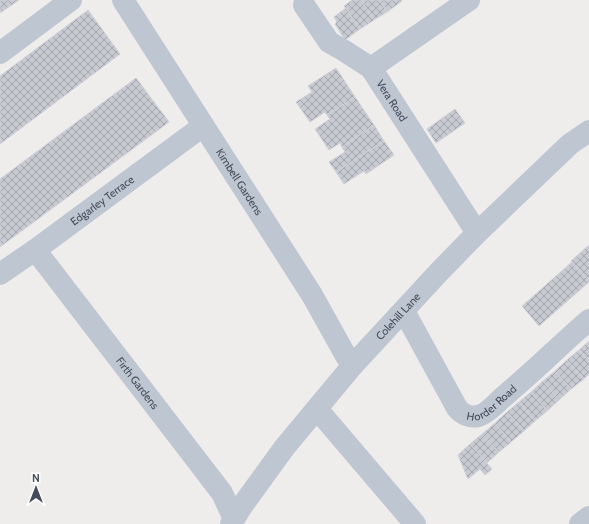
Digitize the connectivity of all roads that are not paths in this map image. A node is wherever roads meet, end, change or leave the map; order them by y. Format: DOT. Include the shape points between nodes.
graph roads {
  1 [pos="71,0"];
  2 [pos="122,0"];
  3 [pos="469,0"];
  4 [pos="304,5"];
  5 [pos="0,53"];
  6 [pos="371,68"];
  7 [pos="203,126"];
  8 [pos="589,131"];
  9 [pos="477,233"];
  10 [pos="34,250"];
  11 [pos="0,274"];
  12 [pos="404,311"];
  13 [pos="589,320"];
  14 [pos="353,365"];
  15 [pos="317,408"];
  16 [pos="589,516"];
  17 [pos="233,521"];
  18 [pos="415,524"];
  19 [pos="580,524"];
  1 -- 5 [label="street"];
  2 -- 7 [label="street, Kimbell Gardens"];
  3 -- 6 [label="street, Vera Road"];
  4 -- 6 [label="street" via="329,42"];
  6 -- 9 [label="street, Vera Road"];
  7 -- 10 [label="street, Edgarley Terrace"];
  7 -- 14 [label="street, Kimbell Gardens" via="312,295"];
  8 -- 9 [label="street, Colehill Lane" via="570,144"];
  9 -- 12 [label="street, Colehill Lane"];
  10 -- 11 [label="street, Edgarley Terrace"];
  10 -- 17 [label="street, Firth Gardens" via="222,493"];
  12 -- 13 [label="street, Horder Road" via="457,408 461,413 471,417 480,416 491,408"];
  12 -- 14 [label="street, Colehill Lane"];
  14 -- 15 [label="street, Colehill Lane"];
  15 -- 17 [label="street, Colehill Lane" via="284,448"];
  15 -- 18 [label="street"];
  16 -- 19 [label="street"];
}
